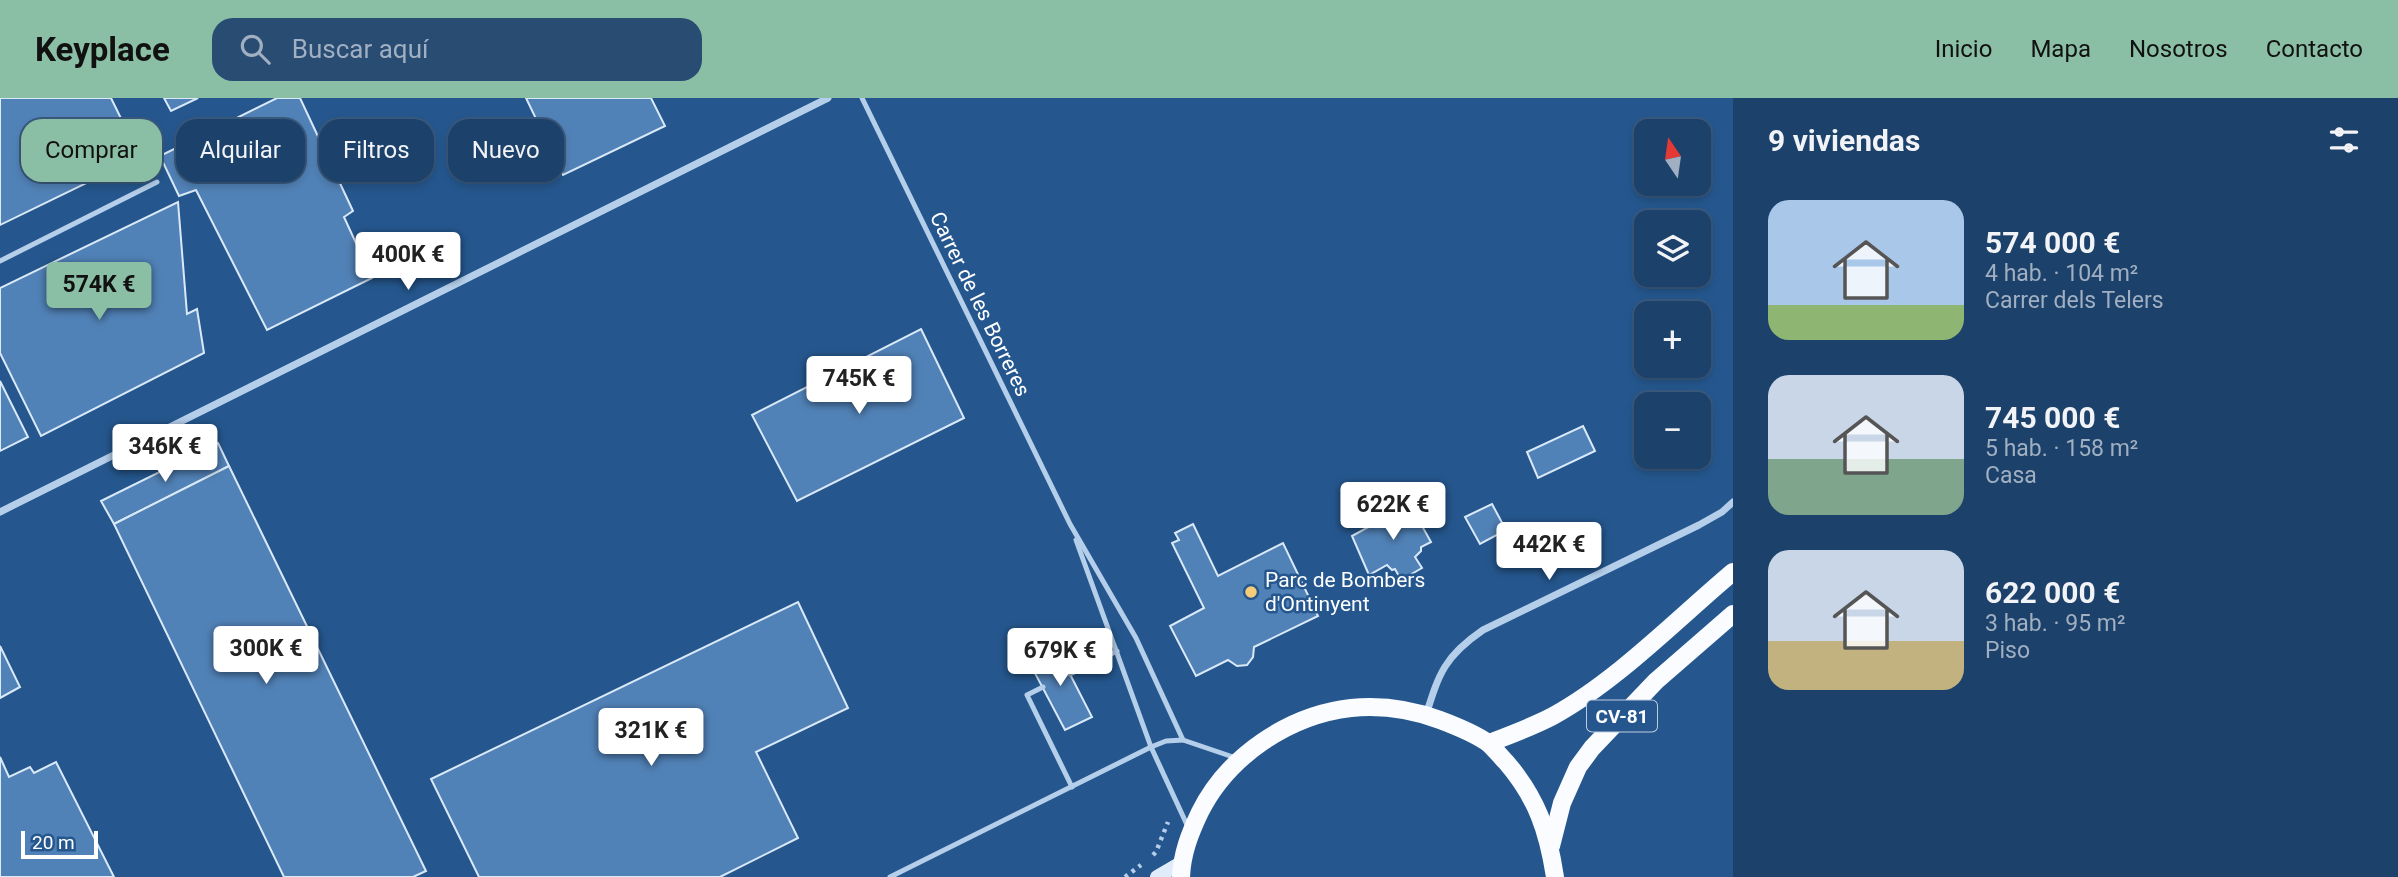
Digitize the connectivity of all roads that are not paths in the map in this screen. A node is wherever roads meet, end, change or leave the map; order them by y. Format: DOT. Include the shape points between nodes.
graph roads {
  1 [pos="828,98"];
  2 [pos="862,98"];
  3 [pos="157,182"];
  4 [pos="0,261"];
  5 [pos="1733,502"];
  6 [pos="0,512"];
  7 [pos="1070,524"];
  8 [pos="1733,572"];
  9 [pos="1733,614"];
  10 [pos="1117,651"];
  11 [pos="1070,674"];
  12 [pos="1043,687"];
  13 [pos="1426,715"];
  14 [pos="1183,740"];
  15 [pos="1489,743"];
  16 [pos="1151,747"];
  17 [pos="1239,759"];
  18 [pos="1072,787"];
  19 [pos="1190,832"];
  20 [pos="1550,846"];
  21 [pos="1181,870"];
  22 [pos="890,877"];
  23 [pos="1157,877"];
  24 [pos="1555,877"];
  1 -- 6 [label="street"];
  2 -- 7 [label="lane, Carrer de les Borreres"];
  3 -- 4 [label="lane"];
  5 -- 13 [label="street" via="1699,525 1482,630 1446,663"];
  7 -- 10 [label="lane"];
  7 -- 14 [label="lane" via="1136,638"];
  8 -- 15 [label="main road, CV-81" via="1585,695 1554,715"];
  9 -- 20 [label="main road, CV-81" via="1656,681 1592,748 1562,803"];
  10 -- 11 [label="lane"];
  10 -- 16 [label="lane"];
  12 -- 18 [label="lane" via="1027,695"];
  13 -- 15 [label="main road, CV-81"];
  13 -- 17 [label="main road, CV-81" via="1401,709 1352,708 1326,713 1280,730"];
  14 -- 16 [label="lane"];
  14 -- 17 [label="lane"];
  15 -- 20 [label="main road, CV-81" via="1539,810"];
  16 -- 18 [label="lane"];
  16 -- 19 [label="lane"];
  17 -- 19 [label="main road, CV-81" via="1210,793"];
  18 -- 22 [label="lane"];
  19 -- 21 [label="main road, CV-81"];
  20 -- 24 [label="main road, CV-81"];
  21 -- 23 [label="street"];
}
